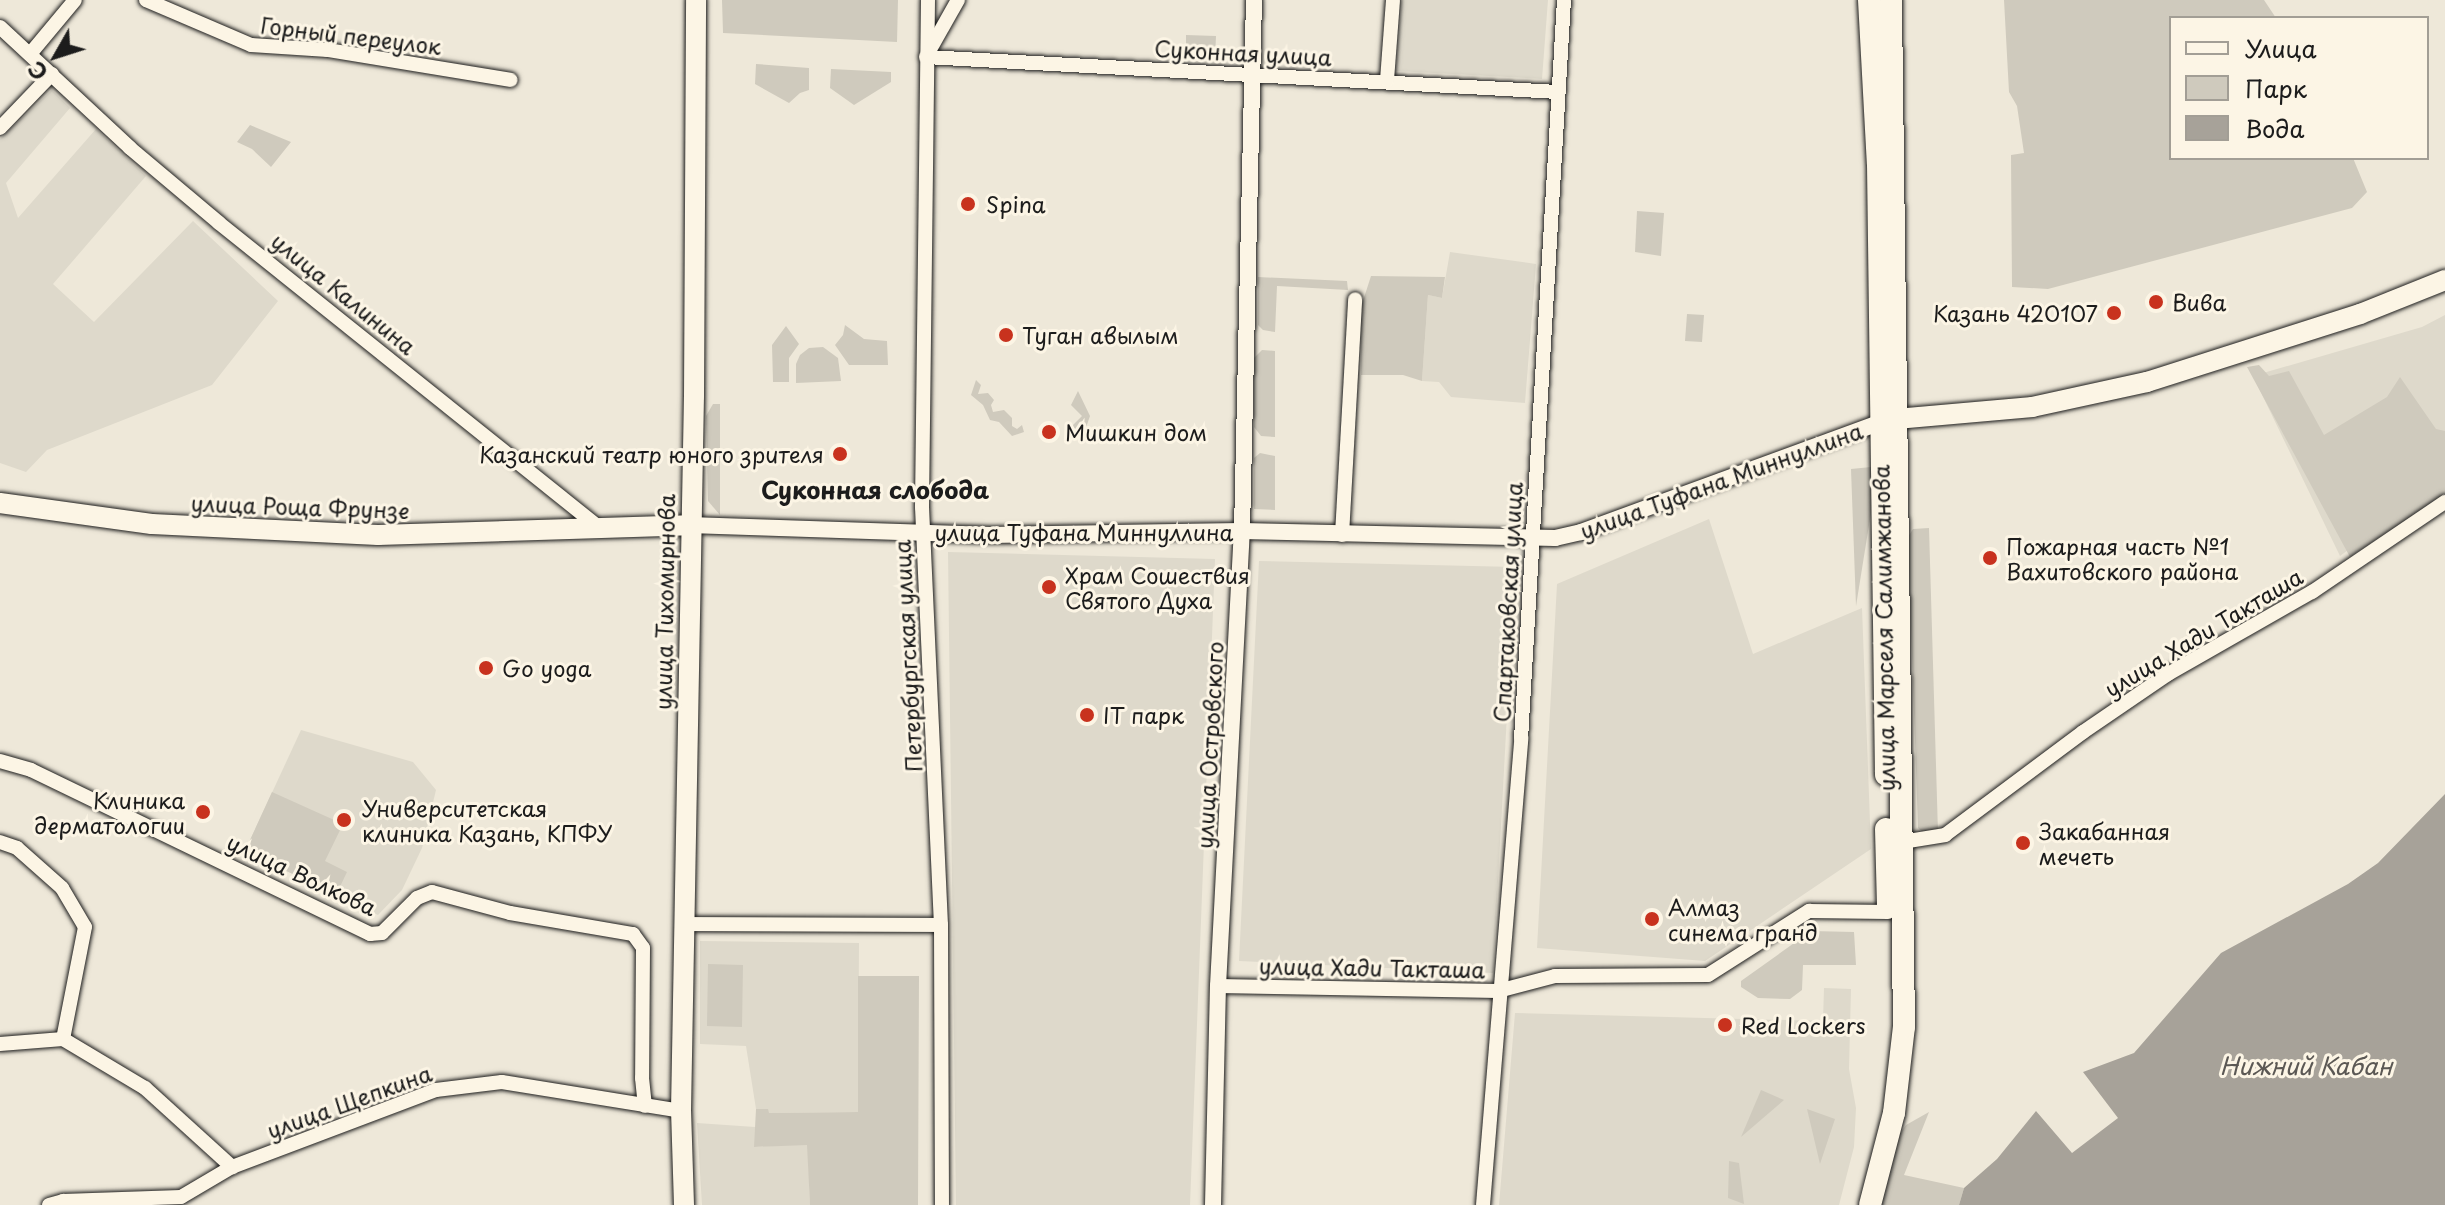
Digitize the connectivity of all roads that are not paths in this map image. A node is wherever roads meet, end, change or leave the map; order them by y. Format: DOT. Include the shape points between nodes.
graph roads {
  1 [pos="75,0"];
  2 [pos="146,0"];
  3 [pos="696,0"];
  4 [pos="928,0"];
  5 [pos="958,0"];
  6 [pos="1254,0"];
  7 [pos="1393,0"];
  8 [pos="1564,0"];
  9 [pos="1869,0"];
  10 [pos="1891,0"];
  11 [pos="0,27"];
  12 [pos="30,54"];
  13 [pos="926,57"];
  14 [pos="52,74"];
  15 [pos="1252,75"];
  16 [pos="511,80"];
  17 [pos="1387,80"];
  18 [pos="1558,92"];
  19 [pos="0,128"];
  20 [pos="2445,280"];
  21 [pos="1355,299"];
  22 [pos="1888,421"];
  23 [pos="2445,502"];
  24 [pos="0,503"];
  25 [pos="689,525"];
  26 [pos="598,527"];
  27 [pos="1242,531"];
  28 [pos="922,533"];
  29 [pos="1342,535"];
  30 [pos="1532,539"];
  31 [pos="0,761"];
  32 [pos="0,842"];
  33 [pos="1902,842"];
  34 [pos="1888,912"];
  35 [pos="683,924"];
  36 [pos="941,925"];
  37 [pos="1218,986"];
  38 [pos="1498,991"];
  39 [pos="63,1039"];
  40 [pos="0,1044"];
  41 [pos="645,1106"];
  42 [pos="681,1111"];
  43 [pos="232,1167"];
  44 [pos="124,1203"];
  45 [pos="49,1205"];
  46 [pos="684,1205"];
  47 [pos="942,1205"];
  48 [pos="1213,1205"];
  49 [pos="1483,1205"];
  50 [pos="1858,1205"];
  51 [pos="1870,1205"];
  1 -- 12 [label="street"];
  2 -- 16 [label="street, Горный переулок" via="251,45 328,50"];
  3 -- 25 [label="main road, улица Тихомирнова"];
  4 -- 13 [label="street, Петербургская улица"];
  5 -- 13 [label="street, Петербургская улица"];
  6 -- 15 [label="street, улица Островского"];
  7 -- 17 [label="street"];
  8 -- 18 [label="street, Спартаковская улица"];
  9 -- 22 [label="main road, улица Марселя Салимжанова"];
  10 -- 22 [label="main road"];
  11 -- 12 [label="street, улица Калинина"];
  12 -- 14 [label="street, улица Калинина"];
  13 -- 15 [label="street, Суконная улица"];
  13 -- 28 [label="street, Петербургская улица"];
  14 -- 19 [label="street"];
  14 -- 26 [label="street, улица Калинина" via="219,223"];
  15 -- 17 [label="street, Суконная улица"];
  15 -- 27 [label="street, улица Островского"];
  17 -- 18 [label="street, Суконная улица"];
  18 -- 30 [label="street, Спартаковская улица"];
  20 -- 22 [label="main road, улица Туфана Миннуллина" via="2360,314 2147,382 2032,407"];
  21 -- 29 [label="street"];
  22 -- 30 [label="street, улица Туфана Миннуллина" via="1581,532"];
  22 -- 33 [label="main road"];
  22 -- 34 [label="main road, улица Марселя Салимжанова"];
  23 -- 33 [label="street, улица Хади Такташа" via="2312,592 2168,674 1945,835"];
  24 -- 26 [label="main road, улица Роща Фрунзе" via="152,524 378,535"];
  25 -- 26 [label="main road"];
  25 -- 28 [label="street, улица Туфана Миннуллина"];
  25 -- 35 [label="main road, улица Тихомирнова"];
  27 -- 28 [label="street, улица Туфана Миннуллина"];
  27 -- 29 [label="street, улица Туфана Миннуллина"];
  27 -- 37 [label="street, улица Островского"];
  28 -- 36 [label="street, Петербургская улица"];
  29 -- 30 [label="street, улица Туфана Миннуллина"];
  30 -- 38 [label="street, Спартаковская улица" via="1515,836"];
  31 -- 41 [label="street, улица Волкова" via="31,770 370,934 382,933 417,898 432,892 510,913 633,934 643,948"];
  32 -- 39 [label="street" via="17,848 62,888 85,927"];
  33 -- 51 [label="main road" via="1900,1078"];
  34 -- 38 [label="street, улица Хади Такташа" via="1809,911 1708,975 1555,976"];
  34 -- 50 [label="main road, улица Марселя Салимжанова" via="1886,1075 1881,1118"];
  35 -- 36 [label="street"];
  35 -- 42 [label="main road, улица Тихомирнова"];
  36 -- 47 [label="street, Петербургская улица"];
  37 -- 38 [label="street, улица Хади Такташа"];
  37 -- 48 [label="street, улица Островского"];
  38 -- 49 [label="street, Спартаковская улица"];
  39 -- 40 [label="street"];
  39 -- 43 [label="street" via="145,1088"];
  41 -- 42 [label="street, улица Щепкина"];
  41 -- 43 [label="street, улица Щепкина" via="502,1082 436,1090"];
  42 -- 46 [label="main road, улица Тихомирнова"];
  43 -- 44 [label="street, улица Щепкина" via="181,1197"];
  44 -- 45 [label="street, улица Щепкина"];
}
